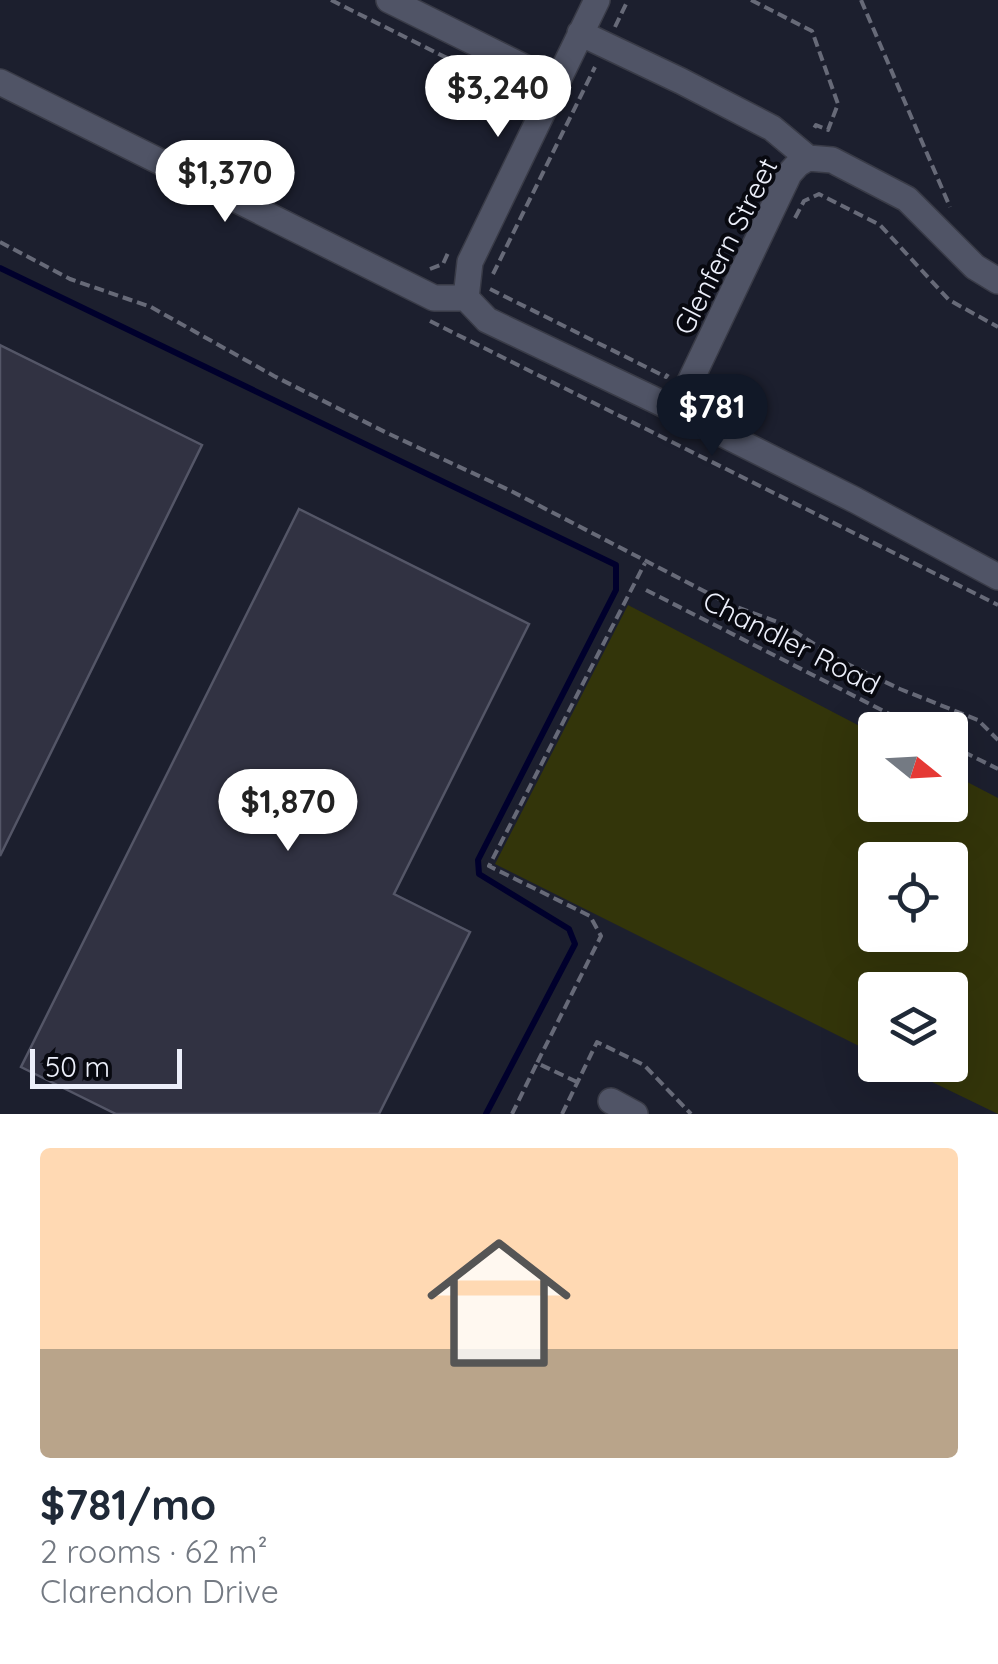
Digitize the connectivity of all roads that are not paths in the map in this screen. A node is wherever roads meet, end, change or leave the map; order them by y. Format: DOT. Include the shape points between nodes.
graph roads {
  1 [pos="389,0"];
  2 [pos="597,0"];
  3 [pos="580,33"];
  4 [pos="0,82"];
  5 [pos="556,82"];
  6 [pos="808,158"];
  7 [pos="998,281"];
  8 [pos="466,298"];
  9 [pos="676,410"];
  10 [pos="998,577"];
  11 [pos="611,1102"];
  12 [pos="636,1114"];
  1 -- 5 [label="street"];
  2 -- 3 [label="street"];
  3 -- 5 [label="street"];
  3 -- 6 [label="street" via="772,128"];
  4 -- 8 [label="street" via="434,298"];
  5 -- 8 [label="street" via="470,262"];
  6 -- 7 [label="street, Glenfern Street" via="832,160 907,199"];
  6 -- 9 [label="street, Glenfern Street" via="790,174"];
  8 -- 9 [label="street" via="487,320"];
  9 -- 10 [label="street"];
  11 -- 12 [label="street"];
}
